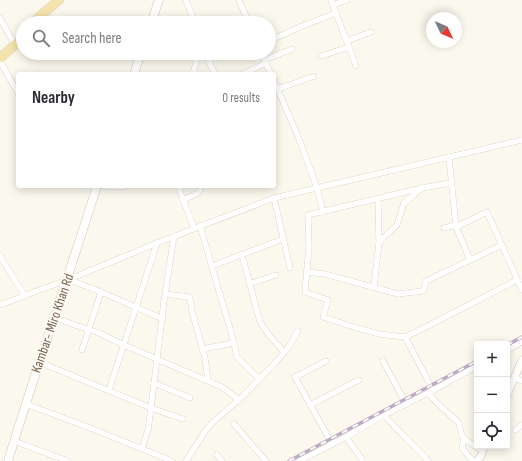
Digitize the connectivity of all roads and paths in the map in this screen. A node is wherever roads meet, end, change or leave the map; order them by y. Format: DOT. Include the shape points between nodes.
graph roads {
  1 [pos="59,0"];
  2 [pos="67,0"];
  3 [pos="159,0"];
  4 [pos="186,0"];
  5 [pos="239,0"];
  6 [pos="347,0"];
  7 [pos="332,3"];
  8 [pos="49,4"];
  9 [pos="336,13"];
  10 [pos="38,16"];
  11 [pos="48,16"];
  12 [pos="153,16"];
  13 [pos="192,16"];
  14 [pos="246,16"];
  15 [pos="0,18"];
  16 [pos="371,32"];
  17 [pos="16,36"];
  18 [pos="276,38"];
  19 [pos="12,40"];
  20 [pos="347,41"];
  21 [pos="16,44"];
  22 [pos="349,48"];
  23 [pos="292,49"];
  24 [pos="0,50"];
  25 [pos="321,56"];
  26 [pos="276,57"];
  27 [pos="0,58"];
  28 [pos="139,60"];
  29 [pos="197,60"];
  30 [pos="208,60"];
  31 [pos="269,60"];
  32 [pos="0,61"];
  33 [pos="265,62"];
  34 [pos="356,66"];
  35 [pos="135,72"];
  36 [pos="194,72"];
  37 [pos="214,72"];
  38 [pos="247,72"];
  39 [pos="270,72"];
  40 [pos="314,76"];
  41 [pos="16,89"];
  42 [pos="277,92"];
  43 [pos="522,140"];
  44 [pos="449,156"];
  45 [pos="451,183"];
  46 [pos="96,188"];
  47 [pos="179,188"];
  48 [pos="201,188"];
  49 [pos="317,188"];
  50 [pos="422,188"];
  51 [pos="274,198"];
  52 [pos="378,199"];
  53 [pos="183,200"];
  54 [pos="323,212"];
  55 [pos="456,226"];
  56 [pos="197,227"];
  57 [pos="444,228"];
  58 [pos="174,236"];
  59 [pos="283,239"];
  60 [pos="157,243"];
  61 [pos="379,243"];
  62 [pos="502,245"];
  63 [pos="242,255"];
  64 [pos="0,256"];
  65 [pos="470,260"];
  66 [pos="212,266"];
  67 [pos="290,268"];
  68 [pos="306,272"];
  69 [pos="276,275"];
  70 [pos="67,280"];
  71 [pos="517,280"];
  72 [pos="249,284"];
  73 [pos="374,287"];
  74 [pos="522,290"];
  75 [pos="101,292"];
  76 [pos="166,294"];
  77 [pos="25,296"];
  78 [pos="0,306"];
  79 [pos="136,308"];
  80 [pos="54,317"];
  81 [pos="163,319"];
  82 [pos="89,330"];
  83 [pos="298,331"];
  84 [pos="405,337"];
  85 [pos="522,342"];
  86 [pos="234,343"];
  87 [pos="124,345"];
  88 [pos="510,348"];
  89 [pos="202,349"];
  90 [pos="82,350"];
  91 [pos="284,352"];
  92 [pos="157,358"];
  93 [pos="522,360"];
  94 [pos="326,361"];
  95 [pos="383,361"];
  96 [pos="39,362"];
  97 [pos="474,368"];
  98 [pos="259,379"];
  99 [pos="519,379"];
  100 [pos="359,380"];
  101 [pos="208,381"];
  102 [pos="154,383"];
  103 [pos="510,384"];
  104 [pos="109,390"];
  105 [pos="431,391"];
  106 [pos="190,398"];
  107 [pos="239,400"];
  108 [pos="26,404"];
  109 [pos="406,404"];
  110 [pos="310,405"];
  111 [pos="151,408"];
  112 [pos="384,415"];
  113 [pos="183,419"];
  114 [pos="234,424"];
  115 [pos="522,425"];
  116 [pos="515,430"];
  117 [pos="346,437"];
  118 [pos="464,438"];
  119 [pos="14,441"];
  120 [pos="332,444"];
  121 [pos="474,444"];
  122 [pos="142,448"];
  123 [pos="483,449"];
  124 [pos="217,455"];
  125 [pos="424,456"];
  126 [pos="8,461"];
  127 [pos="68,461"];
  128 [pos="172,461"];
  129 [pos="186,461"];
  130 [pos="222,461"];
  131 [pos="266,461"];
  132 [pos="299,461"];
  133 [pos="363,461"];
  134 [pos="418,461"];
  135 [pos="428,461"];
  136 [pos="473,461"];
  137 [pos="477,461"];
  1 -- 8 [label="main road"];
  2 -- 11 [label="main road"];
  3 -- 12 [label="main road"];
  4 -- 13 [label="street"];
  5 -- 14 [label="street"];
  6 -- 7 [label="street"];
  7 -- 9 [label="street"];
  8 -- 10 [label="main road"];
  9 -- 18 [label="street"];
  9 -- 20 [label="street"];
  15 -- 19 [label="street"];
  16 -- 20 [label="street"];
  17 -- 19 [label="main road"];
  19 -- 24 [label="main road"];
  20 -- 22 [label="street"];
  21 -- 27 [label="main road"];
  22 -- 25 [label="street"];
  22 -- 34 [label="street"];
  23 -- 26 [label="street"];
  28 -- 35 [label="main road"];
  29 -- 36 [label="street"];
  30 -- 37 [label="street"];
  31 -- 33 [label="street"];
  32 -- 41 [label="street"];
  33 -- 38 [label="street"];
  33 -- 39 [label="street"];
  40 -- 42 [label="street"];
  42 -- 49 [label="street" via="298,136"];
  43 -- 44 [label="street"];
  44 -- 45 [label="street"];
  44 -- 49 [label="street"];
  45 -- 50 [label="street"];
  45 -- 55 [label="street"];
  46 -- 70 [label="main road, Kambar- Miro Khan Rd"];
  47 -- 53 [label="street"];
  48 -- 53 [label="street" via="198,193"];
  49 -- 51 [label="street"];
  49 -- 54 [label="street"];
  50 -- 52 [label="street"];
  50 -- 61 [label="street" via="404,203 398,225"];
  51 -- 56 [label="street"];
  51 -- 59 [label="street"];
  52 -- 54 [label="street"];
  52 -- 61 [label="street"];
  53 -- 56 [label="street"];
  54 -- 68 [label="street" via="308,215 310,232"];
  55 -- 57 [label="street"];
  55 -- 62 [label="street" via="488,212"];
  55 -- 65 [label="street"];
  56 -- 58 [label="street"];
  56 -- 66 [label="street"];
  58 -- 60 [label="street"];
  58 -- 76 [label="street"];
  59 -- 63 [label="street"];
  59 -- 67 [label="street"];
  60 -- 70 [label="street"];
  60 -- 79 [label="street"];
  61 -- 73 [label="street"];
  62 -- 65 [label="street"];
  62 -- 71 [label="street"];
  63 -- 66 [label="street"];
  63 -- 72 [label="street"];
  64 -- 77 [label="street"];
  65 -- 73 [label="street" via="426,282 423,291 398,294"];
  66 -- 86 [label="street"];
  68 -- 73 [label="street" via="325,274"];
  68 -- 84 [label="street" via="305,292 328,300 323,317 378,334"];
  69 -- 72 [label="street"];
  70 -- 75 [label="street"];
  70 -- 77 [label="street"];
  70 -- 80 [label="main road, Kambar- Miro Khan Rd"];
  71 -- 74 [label="street"];
  71 -- 84 [label="street"];
  72 -- 91 [label="street" via="260,322"];
  75 -- 79 [label="street"];
  75 -- 82 [label="street"];
  76 -- 81 [label="street"];
  76 -- 89 [label="street" via="189,297"];
  77 -- 78 [label="street"];
  79 -- 81 [label="street"];
  79 -- 87 [label="street"];
  80 -- 82 [label="street"];
  80 -- 96 [label="main road, Kambar- Miro Khan Rd"];
  81 -- 92 [label="street"];
  82 -- 87 [label="street"];
  82 -- 90 [label="street"];
  83 -- 91 [label="street"];
  84 -- 105 [label="street"];
  85 -- 88 [label="street"];
  86 -- 89 [label="street"];
  86 -- 98 [label="street" via="237,357"];
  87 -- 92 [label="street"];
  87 -- 104 [label="street"];
  89 -- 101 [label="street"];
  91 -- 98 [label="street"];
  92 -- 101 [label="street"];
  92 -- 102 [label="street"];
  93 -- 99 [label="street"];
  94 -- 110 [label="street" via="295,377"];
  95 -- 109 [label="street"];
  96 -- 104 [label="street"];
  96 -- 108 [label="main road, Kambar- Miro Khan Rd"];
  97 -- 105 [label="street"];
  98 -- 107 [label="street"];
  99 -- 103 [label="street"];
  100 -- 110 [label="street"];
  101 -- 107 [label="street" via="222,386"];
  102 -- 106 [label="street"];
  102 -- 111 [label="street"];
  104 -- 111 [label="street"];
  105 -- 109 [label="street"];
  105 -- 118 [label="street" via="437,403 459,423"];
  107 -- 129 [label="street" via="206,430"];
  108 -- 119 [label="main road, Kambar- Miro Khan Rd"];
  108 -- 122 [label="street"];
  109 -- 112 [label="street"];
  110 -- 120 [label="street"];
  111 -- 113 [label="street"];
  111 -- 122 [label="street"];
  112 -- 117 [label="street"];
  112 -- 125 [label="street"];
  114 -- 131 [label="street"];
  115 -- 116 [label="street"];
  117 -- 120 [label="street"];
  117 -- 133 [label="street"];
  118 -- 121 [label="street"];
  118 -- 136 [label="street" via="462,448"];
  119 -- 126 [label="main road, Kambar- Miro Khan Rd"];
  119 -- 127 [label="street"];
  120 -- 132 [label="street"];
  122 -- 128 [label="street"];
  123 -- 137 [label="street"];
  124 -- 130 [label="street"];
  125 -- 134 [label="street"];
  125 -- 135 [label="street"];
}
